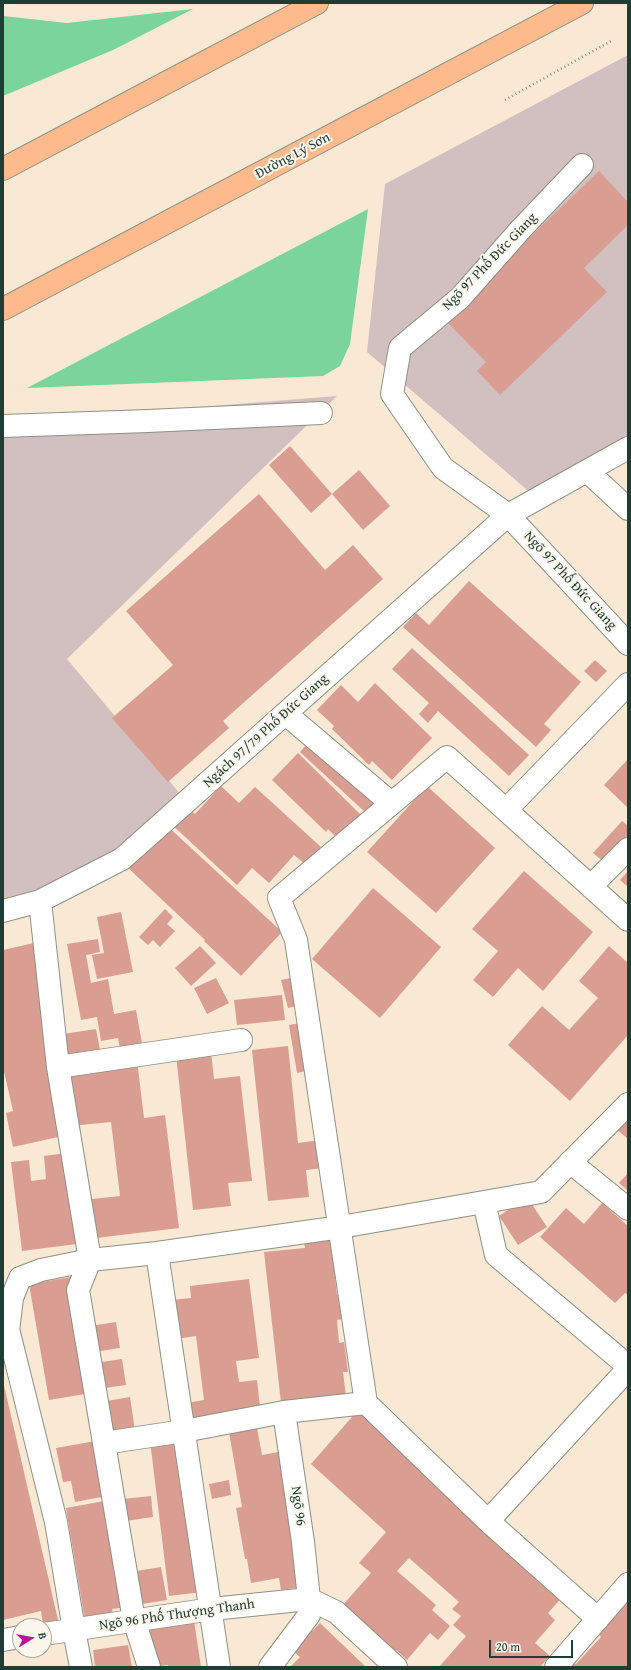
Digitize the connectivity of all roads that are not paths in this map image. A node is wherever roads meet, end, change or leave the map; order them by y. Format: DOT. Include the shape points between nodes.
graph roads {
  1 [pos="317,3"];
  2 [pos="582,3"];
  3 [pos="34,152"];
  4 [pos="3,156"];
  5 [pos="582,165"];
  6 [pos="3,169"];
  7 [pos="3,309"];
  8 [pos="321,413"];
  9 [pos="3,426"];
  10 [pos="628,448"];
  11 [pos="587,471"];
  12 [pos="628,509"];
  13 [pos="508,515"];
  14 [pos="628,644"];
  15 [pos="628,684"];
  16 [pos="286,714"];
  17 [pos="391,803"];
  18 [pos="506,810"];
  19 [pos="628,849"];
  20 [pos="591,886"];
  21 [pos="40,901"];
  22 [pos="3,911"];
  23 [pos="628,920"];
  24 [pos="241,1040"];
  25 [pos="58,1067"];
  26 [pos="628,1104"];
  27 [pos="570,1162"];
  28 [pos="484,1202"];
  29 [pos="628,1209"];
  30 [pos="341,1227"];
  31 [pos="157,1253"];
  32 [pos="90,1260"];
  33 [pos="3,1310"];
  34 [pos="5,1331"];
  35 [pos="628,1366"];
  36 [pos="628,1369"];
  37 [pos="366,1403"];
  38 [pos="284,1412"];
  39 [pos="184,1431"];
  40 [pos="104,1443"];
  41 [pos="488,1521"];
  42 [pos="628,1584"];
  43 [pos="309,1600"];
  44 [pos="212,1609"];
  45 [pos="598,1619"];
  46 [pos="134,1620"];
  47 [pos="74,1630"];
  48 [pos="52,1633"];
  49 [pos="274,1666"];
  50 [pos="81,1667"];
  51 [pos="149,1667"];
  52 [pos="219,1667"];
  53 [pos="396,1667"];
  54 [pos="556,1667"];
  1 -- 3 [label="highway"];
  2 -- 7 [label="highway, Đường Lý Sơn"];
  3 -- 4 [label="street"];
  3 -- 6 [label="highway"];
  5 -- 13 [label="street, Ngõ 97 Phố Đức Giang" via="460,298 400,348 392,394 443,468"];
  8 -- 9 [label="street"];
  10 -- 11 [label="street, Ngách 97/79 Phố Đức Giang"];
  11 -- 12 [label="street"];
  11 -- 13 [label="street, Ngách 97/79 Phố Đức Giang"];
  13 -- 14 [label="street, Ngõ 97 Phố Đức Giang"];
  13 -- 16 [label="street, Ngách 97/79 Phố Đức Giang"];
  15 -- 18 [label="street"];
  16 -- 17 [label="street"];
  16 -- 21 [label="street, Ngách 97/79 Phố Đức Giang" via="122,859"];
  17 -- 18 [label="street" via="447,757"];
  17 -- 30 [label="street" via="279,898 296,940"];
  18 -- 20 [label="street"];
  19 -- 20 [label="street"];
  20 -- 23 [label="street"];
  21 -- 22 [label="street, Ngách 97/79 Phố Đức Giang"];
  21 -- 25 [label="street"];
  24 -- 25 [label="street"];
  25 -- 32 [label="street"];
  26 -- 27 [label="street"];
  27 -- 28 [label="street" via="541,1192"];
  27 -- 29 [label="street"];
  28 -- 30 [label="street"];
  28 -- 35 [label="street" via="496,1255"];
  30 -- 31 [label="street"];
  30 -- 37 [label="street"];
  31 -- 32 [label="street"];
  31 -- 39 [label="street"];
  32 -- 34 [label="street" via="41,1270 20,1278 12,1298"];
  32 -- 40 [label="street" via="78,1290"];
  33 -- 34 [label="street"];
  34 -- 47 [label="street" via="56,1522"];
  36 -- 41 [label="street"];
  37 -- 38 [label="street"];
  37 -- 41 [label="street"];
  38 -- 39 [label="street"];
  38 -- 43 [label="street, Ngõ 96"];
  39 -- 40 [label="street"];
  39 -- 44 [label="street"];
  40 -- 46 [label="street"];
  41 -- 45 [label="street"];
  42 -- 45 [label="street"];
  43 -- 44 [label="street, Ngõ 96 Phố Thượng Thanh"];
  43 -- 49 [label="street, Ngõ 96" via="309,1615"];
  43 -- 53 [label="street" via="336,1612"];
  44 -- 46 [label="street, Ngõ 96 Phố Thượng Thanh"];
  44 -- 52 [label="street"];
  45 -- 54 [label="street"];
  46 -- 47 [label="street, Ngõ 96 Phố Thượng Thanh"];
  46 -- 51 [label="street"];
  47 -- 48 [label="street, Ngõ 96 Phố Thượng Thanh"];
  47 -- 50 [label="street"];
}
